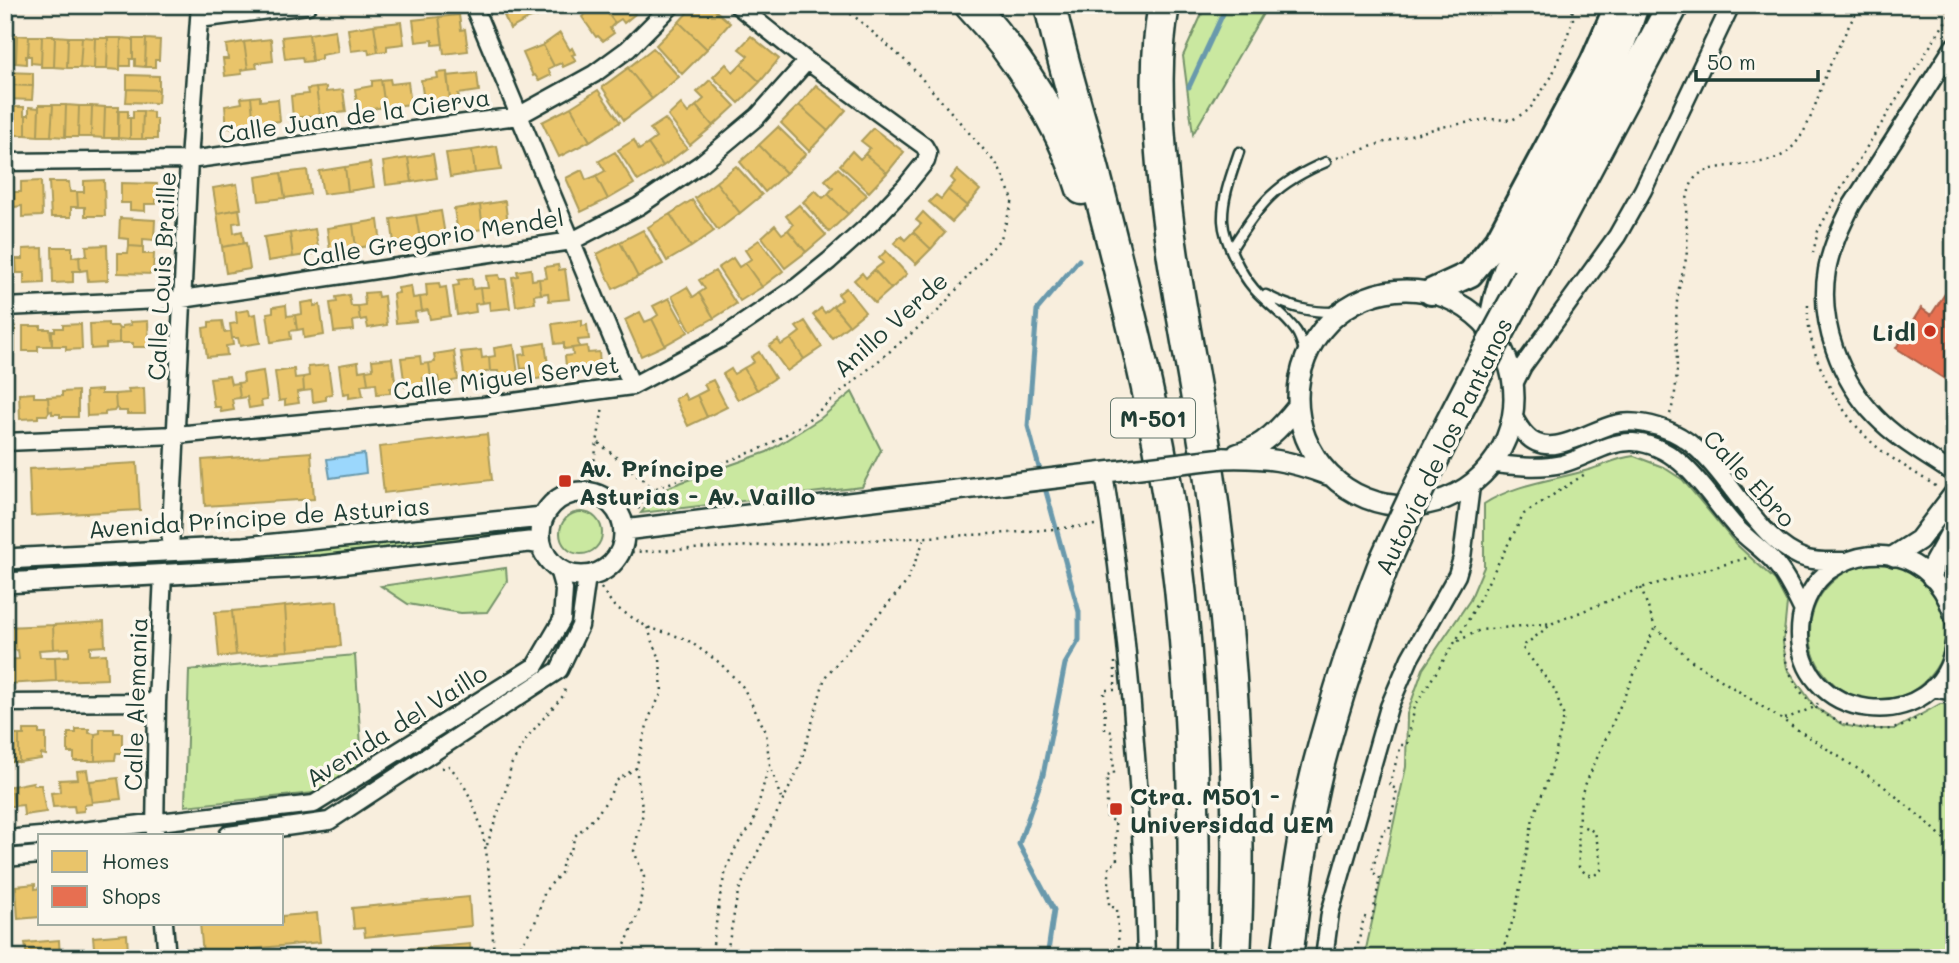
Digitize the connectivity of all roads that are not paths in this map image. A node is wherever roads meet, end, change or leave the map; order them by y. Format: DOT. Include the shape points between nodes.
graph roads {
  1 [pos="308,5"];
  2 [pos="473,5"];
  3 [pos="672,5"];
  4 [pos="737,5"];
  5 [pos="970,5"];
  6 [pos="1050,5"];
  7 [pos="1164,5"];
  8 [pos="1614,5"];
  9 [pos="1636,5"];
  10 [pos="1673,5"];
  11 [pos="1731,5"];
  12 [pos="199,12"];
  13 [pos="1954,46"];
  14 [pos="807,61"];
  15 [pos="518,116"];
  16 [pos="1239,152"];
  17 [pos="189,160"];
  18 [pos="5,162"];
  19 [pos="1326,162"];
  20 [pos="572,241"];
  21 [pos="1231,248"];
  22 [pos="1254,290"];
  23 [pos="1431,292"];
  24 [pos="181,299"];
  25 [pos="5,307"];
  26 [pos="1340,312"];
  27 [pos="1491,330"];
  28 [pos="1306,356"];
  29 [pos="1515,382"];
  30 [pos="632,386"];
  31 [pos="1298,406"];
  32 [pos="1514,417"];
  33 [pos="1154,423"];
  34 [pos="176,435"];
  35 [pos="5,442"];
  36 [pos="1224,458"];
  37 [pos="1493,464"];
  38 [pos="1104,473"];
  39 [pos="1954,474"];
  40 [pos="1329,476"];
  41 [pos="1471,486"];
  42 [pos="1950,493"];
  43 [pos="543,517"];
  44 [pos="628,523"];
  45 [pos="1954,527"];
  46 [pos="540,544"];
  47 [pos="170,550"];
  48 [pos="1894,555"];
  49 [pos="5,559"];
  50 [pos="1844,561"];
  51 [pos="558,569"];
  52 [pos="163,574"];
  53 [pos="587,576"];
  54 [pos="1932,577"];
  55 [pos="5,583"];
  56 [pos="1802,609"];
  57 [pos="1954,620"];
  58 [pos="1954,643"];
  59 [pos="1953,652"];
  60 [pos="1932,688"];
  61 [pos="1954,692"];
  62 [pos="157,702"];
  63 [pos="5,704"];
  64 [pos="155,830"];
  65 [pos="69,834"];
  66 [pos="235,834"];
  67 [pos="38,836"];
  68 [pos="5,839"];
  69 [pos="38,855"];
  70 [pos="5,858"];
  71 [pos="164,925"];
  72 [pos="167,958"];
  73 [pos="1146,958"];
  74 [pos="1193,958"];
  75 [pos="1235,958"];
  76 [pos="1287,958"];
  77 [pos="1324,958"];
  1 -- 12 [label="street"];
  2 -- 15 [label="street"];
  3 -- 15 [label="street, Calle Juan de la Cierva" via="628,49 594,74"];
  4 -- 14 [label="street"];
  5 -- 33 [label="highway" via="1022,72 1076,169 1122,335"];
  6 -- 33 [label="highway, M-501"];
  7 -- 75 [label="highway" via="1158,104 1164,198 1211,487 1237,770"];
  8 -- 23 [label="main road" via="1593,62 1498,240 1470,274"];
  9 -- 27 [label="main road" via="1612,71 1507,264 1493,306"];
  10 -- 76 [label="highway, Autovía de los Pantanos, bridge" via="1466,390 1385,561 1351,648 1318,765"];
  11 -- 29 [label="street" via="1617,236"];
  12 -- 17 [label="street, Calle Louis Braille"];
  13 -- 39 [label="street" via="1839,230 1827,269 1825,298 1841,367 1855,392 1901,438"];
  14 -- 20 [label="street, Calle Gregorio Mendel" via="758,116 702,163 639,206"];
  14 -- 30 [label="street, Calle Miguel Servet" via="924,146 926,161 870,224 797,287 720,339"];
  15 -- 17 [label="street, Calle Juan de la Cierva"];
  15 -- 20 [label="street"];
  16 -- 21 [label="lane" via="1223,221"];
  17 -- 18 [label="street, Calle Juan de la Cierva"];
  17 -- 24 [label="street, Calle Louis Braille"];
  19 -- 21 [label="lane" via="1301,172 1267,197"];
  20 -- 24 [label="street, Calle Gregorio Mendel"];
  20 -- 30 [label="street"];
  21 -- 22 [label="lane"];
  22 -- 26 [label="lane" via="1289,307"];
  22 -- 28 [label="lane" via="1298,333"];
  23 -- 26 [label="street" via="1392,290"];
  23 -- 27 [label="street" via="1455,300"];
  24 -- 25 [label="street, Calle Gregorio Mendel"];
  24 -- 34 [label="street, Calle Louis Braille"];
  26 -- 28 [label="street" via="1320,332"];
  27 -- 29 [label="street"];
  28 -- 31 [label="street"];
  29 -- 32 [label="street"];
  30 -- 34 [label="street, Calle Miguel Servet"];
  31 -- 36 [label="street" via="1251,450"];
  31 -- 40 [label="street" via="1302,431"];
  32 -- 37 [label="street"];
  32 -- 50 [label="street, Calle Ebro" via="1527,437 1556,446 1617,423 1673,432 1698,448 1782,546 1806,559"];
  33 -- 74 [label="highway, M-501" via="1171,522 1187,668 1195,840"];
  34 -- 35 [label="street, Calle Miguel Servet"];
  34 -- 47 [label="street, Calle Louis Braille"];
  36 -- 38 [label="street, bridge"];
  36 -- 40 [label="street" via="1283,460"];
  37 -- 41 [label="street"];
  37 -- 56 [label="street, Calle Ebro" via="1560,464 1611,444 1632,442 1669,453 1690,471 1735,526 1774,561"];
  38 -- 44 [label="street"];
  38 -- 73 [label="street" via="1133,698 1144,840"];
  40 -- 41 [label="street" via="1354,494 1383,505 1413,507 1443,500"];
  41 -- 77 [label="street" via="1457,575 1410,658 1389,707 1331,914"];
  42 -- 48 [label="street" via="1919,540"];
  43 -- 44 [label="street" via="562,497 589,492 602,497"];
  43 -- 46 [label="street"];
  43 -- 47 [label="street, Avenida Príncipe de Asturias" via="244,547"];
  44 -- 53 [label="street" via="618,555 610,565"];
  45 -- 54 [label="street" via="1933,565"];
  46 -- 51 [label="street"];
  46 -- 52 [label="street, Avenida Príncipe de Asturias" via="322,566"];
  47 -- 49 [label="street, Avenida Príncipe de Asturias"];
  48 -- 50 [label="street" via="1869,554"];
  48 -- 54 [label="street"];
  50 -- 56 [label="street" via="1826,573"];
  51 -- 53 [label="street"];
  51 -- 64 [label="street, Avenida del Vaillo" via="564,590 562,620 535,666 314,804"];
  52 -- 55 [label="street, Avenida Príncipe de Asturias"];
  52 -- 62 [label="street, Calle Alemania"];
  53 -- 66 [label="street, Avenida del Vaillo" via="580,626 559,670 329,821"];
  54 -- 57 [label="street" via="1950,602"];
  56 -- 60 [label="street" via="1799,635 1804,660 1817,682 1836,699 1860,708 1886,710 1911,702"];
  58 -- 59 [label="street"];
  59 -- 60 [label="street"];
  60 -- 61 [label="street"];
  62 -- 63 [label="street"];
  62 -- 64 [label="street, Calle Alemania"];
  64 -- 65 [label="street, Avenida del Vaillo"];
  67 -- 68 [label="street"];
  69 -- 70 [label="street"];
  71 -- 72 [label="street"];
}
